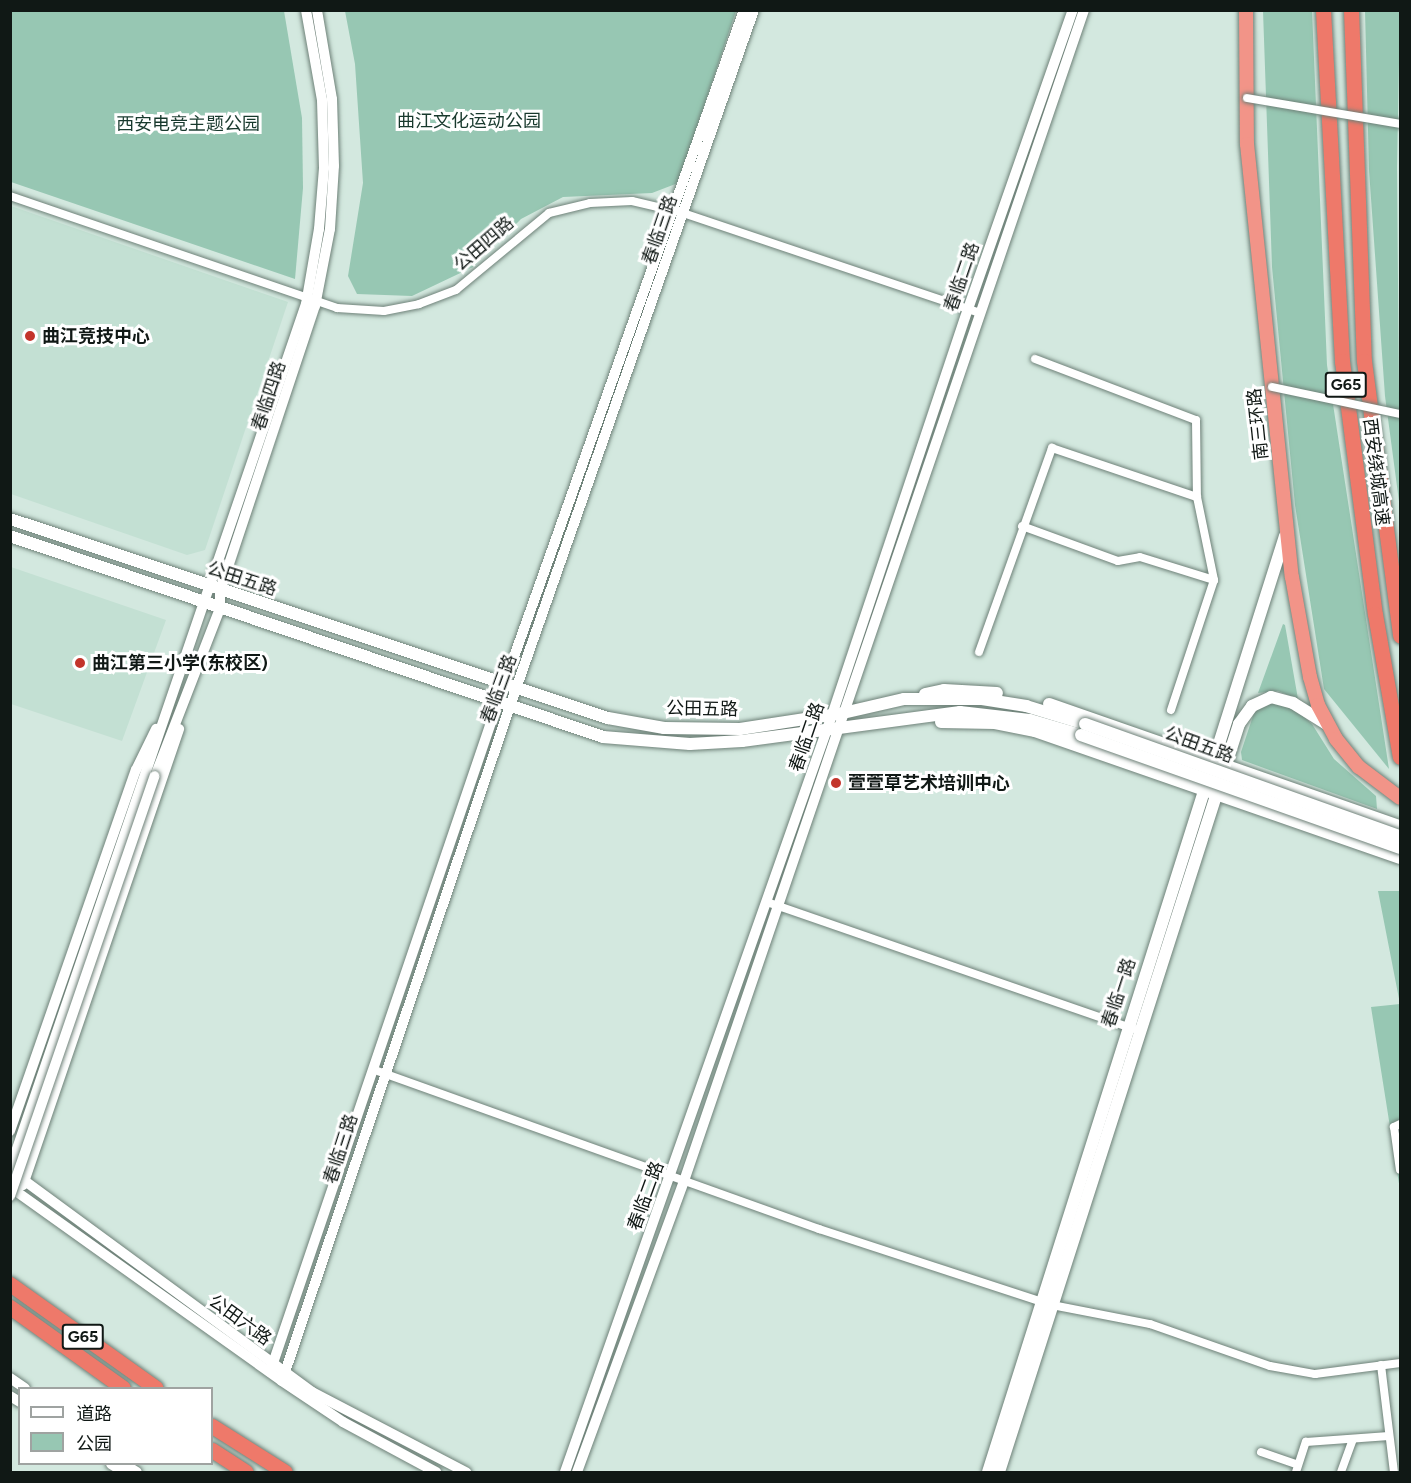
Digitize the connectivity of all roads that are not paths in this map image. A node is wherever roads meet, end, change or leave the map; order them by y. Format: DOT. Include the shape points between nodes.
graph roads {
  1 [pos="306,10"];
  2 [pos="318,10"];
  3 [pos="744,10"];
  4 [pos="754,10"];
  5 [pos="1073,10"];
  6 [pos="1084,10"];
  7 [pos="1246,10"];
  8 [pos="1323,10"];
  9 [pos="1351,10"];
  10 [pos="1247,98"];
  11 [pos="1401,123"];
  12 [pos="10,196"];
  13 [pos="679,212"];
  14 [pos="311,300"];
  15 [pos="968,309"];
  16 [pos="980,313"];
  17 [pos="1035,359"];
  18 [pos="1272,387"];
  19 [pos="1401,414"];
  20 [pos="1197,497"];
  21 [pos="10,519"];
  22 [pos="1287,525"];
  23 [pos="1023,526"];
  24 [pos="10,536"];
  25 [pos="1214,580"];
  26 [pos="216,590"];
  27 [pos="203,603"];
  28 [pos="220,608"];
  29 [pos="1401,636"];
  30 [pos="979,652"];
  31 [pos="510,687"];
  32 [pos="903,699"];
  33 [pos="505,701"];
  34 [pos="167,705"];
  35 [pos="183,710"];
  36 [pos="1171,710"];
  37 [pos="838,714"];
  38 [pos="904,723"];
  39 [pos="1326,724"];
  40 [pos="1083,729"];
  41 [pos="832,730"];
  42 [pos="1401,757"];
  43 [pos="1213,759"];
  44 [pos="1226,764"];
  45 [pos="151,775"];
  46 [pos="1204,788"];
  47 [pos="1217,792"];
  48 [pos="1401,798"];
  49 [pos="1401,826"];
  50 [pos="1401,836"];
  51 [pos="1401,848"];
  52 [pos="1401,858"];
  53 [pos="772,904"];
  54 [pos="1127,1026"];
  55 [pos="1140,1031"];
  56 [pos="380,1070"];
  57 [pos="1401,1124"];
  58 [pos="10,1131"];
  59 [pos="10,1170"];
  60 [pos="1401,1170"];
  61 [pos="671,1176"];
  62 [pos="25,1180"];
  63 [pos="684,1181"];
  64 [pos="14,1192"];
  65 [pos="10,1284"];
  66 [pos="1047,1303"];
  67 [pos="10,1307"];
  68 [pos="1401,1363"];
  69 [pos="1381,1365"];
  70 [pos="272,1369"];
  71 [pos="283,1377"];
  72 [pos="10,1378"];
  73 [pos="22,1387"];
  74 [pos="120,1387"];
  75 [pos="153,1387"];
  76 [pos="213,1427"];
  77 [pos="1389,1436"];
  78 [pos="1353,1439"];
  79 [pos="213,1451"];
  80 [pos="1262,1452"];
  81 [pos="1297,1469"];
  82 [pos="246,1473"];
  83 [pos="285,1473"];
  84 [pos="436,1473"];
  85 [pos="466,1473"];
  86 [pos="565,1473"];
  87 [pos="577,1473"];
  88 [pos="988,1473"];
  89 [pos="999,1473"];
  90 [pos="1341,1473"];
  91 [pos="1394,1473"];
  1 -- 14 [label="street, 春临四路" via="321,100 324,168"];
  2 -- 14 [label="street, 春临四路" via="332,99 334,166 330,229"];
  3 -- 13 [label="street, 春临三路"];
  4 -- 13 [label="street, 春临三路"];
  5 -- 15 [label="street, 春临二路"];
  6 -- 16 [label="street, 春临二路"];
  7 -- 10 [label="highway, 南三环路"];
  8 -- 42 [label="highway, 西安绕城高速 / G65" via="1342,361 1375,614"];
  9 -- 29 [label="highway, 西安绕城高速 / G65" via="1364,361"];
  10 -- 11 [label="street, bridge"];
  10 -- 18 [label="highway, 南三环路" via="1247,144"];
  12 -- 14 [label="street, 公田四路"];
  13 -- 14 [label="street, 公田四路" via="632,201 590,203 549,213 456,290 418,304 384,311 337,308"];
  13 -- 15 [label="street, 公田四路"];
  13 -- 31 [label="street, 春临三路"];
  14 -- 26 [label="street, 春临四路"];
  15 -- 16 [label="street, 公田四路"];
  15 -- 37 [label="street, 春临二路"];
  16 -- 37 [label="street, 春临二路"];
  17 -- 20 [label="street" via="1196,420"];
  18 -- 19 [label="street, bridge"];
  18 -- 22 [label="highway, 南三环路"];
  20 -- 23 [label="street" via="1052,448"];
  20 -- 25 [label="street"];
  21 -- 26 [label="main road, 公田五路"];
  22 -- 39 [label="highway, 南三环路" via="1310,677"];
  22 -- 43 [label="main road, 春临一路" via="1282,554"];
  23 -- 25 [label="street" via="1118,561 1140,557"];
  23 -- 30 [label="street"];
  24 -- 27 [label="main road, 公田五路"];
  25 -- 36 [label="street"];
  26 -- 27 [label="street, 春临四路"];
  26 -- 28 [label="street, 春临四路"];
  26 -- 31 [label="main road, 公田五路"];
  27 -- 28 [label="main road, 公田五路"];
  27 -- 34 [label="street, 春临四路"];
  28 -- 33 [label="main road, 公田五路"];
  28 -- 35 [label="street, 春临四路"];
  31 -- 33 [label="street, 春临三路"];
  31 -- 37 [label="main road, 公田五路" via="608,718 664,728 740,729"];
  32 -- 37 [label="main road, 公田五路"];
  32 -- 40 [label="main road, 公田五路" via="1003,701"];
  32 -- 43 [label="main road" via="944,690 1006,694 1069,709"];
  33 -- 41 [label="main road, 公田五路" via="603,737 690,744"];
  33 -- 56 [label="street, 春临三路"];
  34 -- 45 [label="street, 春临四路"];
  34 -- 58 [label="street" via="136,770"];
  35 -- 45 [label="street, 春临四路"];
  35 -- 62 [label="street" via="174,751"];
  37 -- 41 [label="street, 春临二路"];
  38 -- 40 [label="main road, 公田五路" via="960,712"];
  38 -- 41 [label="main road, 公田五路"];
  38 -- 46 [label="main road" via="982,722 1016,727"];
  39 -- 44 [label="main road, 春临一路" via="1285,700 1264,699 1242,717"];
  39 -- 48 [label="highway, 南三环路" via="1359,767"];
  40 -- 50 [label="main road, 公田五路, bridge"];
  40 -- 51 [label="main road, 公田五路, bridge"];
  41 -- 53 [label="street, 春临二路"];
  43 -- 44 [label="main road"];
  43 -- 46 [label="main road, 春临一路"];
  44 -- 47 [label="main road, 春临一路"];
  44 -- 49 [label="main road"];
  45 -- 59 [label="street"];
  45 -- 64 [label="street, bridge"];
  46 -- 47 [label="main road"];
  46 -- 54 [label="main road, 春临一路"];
  47 -- 52 [label="main road"];
  47 -- 55 [label="main road, 春临一路"];
  53 -- 54 [label="street"];
  53 -- 61 [label="street, 春临二路"];
  53 -- 63 [label="street, 春临二路"];
  54 -- 55 [label="street"];
  54 -- 66 [label="main road, 春临一路"];
  55 -- 66 [label="main road, 春临一路"];
  56 -- 61 [label="street"];
  56 -- 70 [label="street, 春临三路"];
  56 -- 71 [label="street, 春临三路"];
  57 -- 60 [label="street" via="1394,1127"];
  59 -- 62 [label="street, 公田六路"];
  61 -- 63 [label="street"];
  61 -- 86 [label="street, 春临二路"];
  62 -- 64 [label="street"];
  62 -- 70 [label="street, 公田六路"];
  63 -- 66 [label="street"];
  63 -- 87 [label="street, 春临二路"];
  64 -- 70 [label="street, 公田六路"];
  65 -- 75 [label="highway, G65"];
  66 -- 69 [label="street" via="1150,1324 1270,1366 1315,1374"];
  66 -- 88 [label="main road, 春临一路"];
  66 -- 89 [label="main road, 春临一路"];
  67 -- 74 [label="highway, G65"];
  68 -- 69 [label="street"];
  69 -- 77 [label="street"];
  70 -- 71 [label="street, 公田六路"];
  71 -- 84 [label="street, 公田六路" via="343,1422"];
  71 -- 85 [label="street, 公田六路"];
  72 -- 73 [label="street"];
  76 -- 83 [label="highway"];
  77 -- 78 [label="street"];
  77 -- 91 [label="street"];
  78 -- 81 [label="street" via="1306,1442"];
  78 -- 90 [label="street"];
  79 -- 82 [label="highway"];
  80 -- 81 [label="street"];
}
